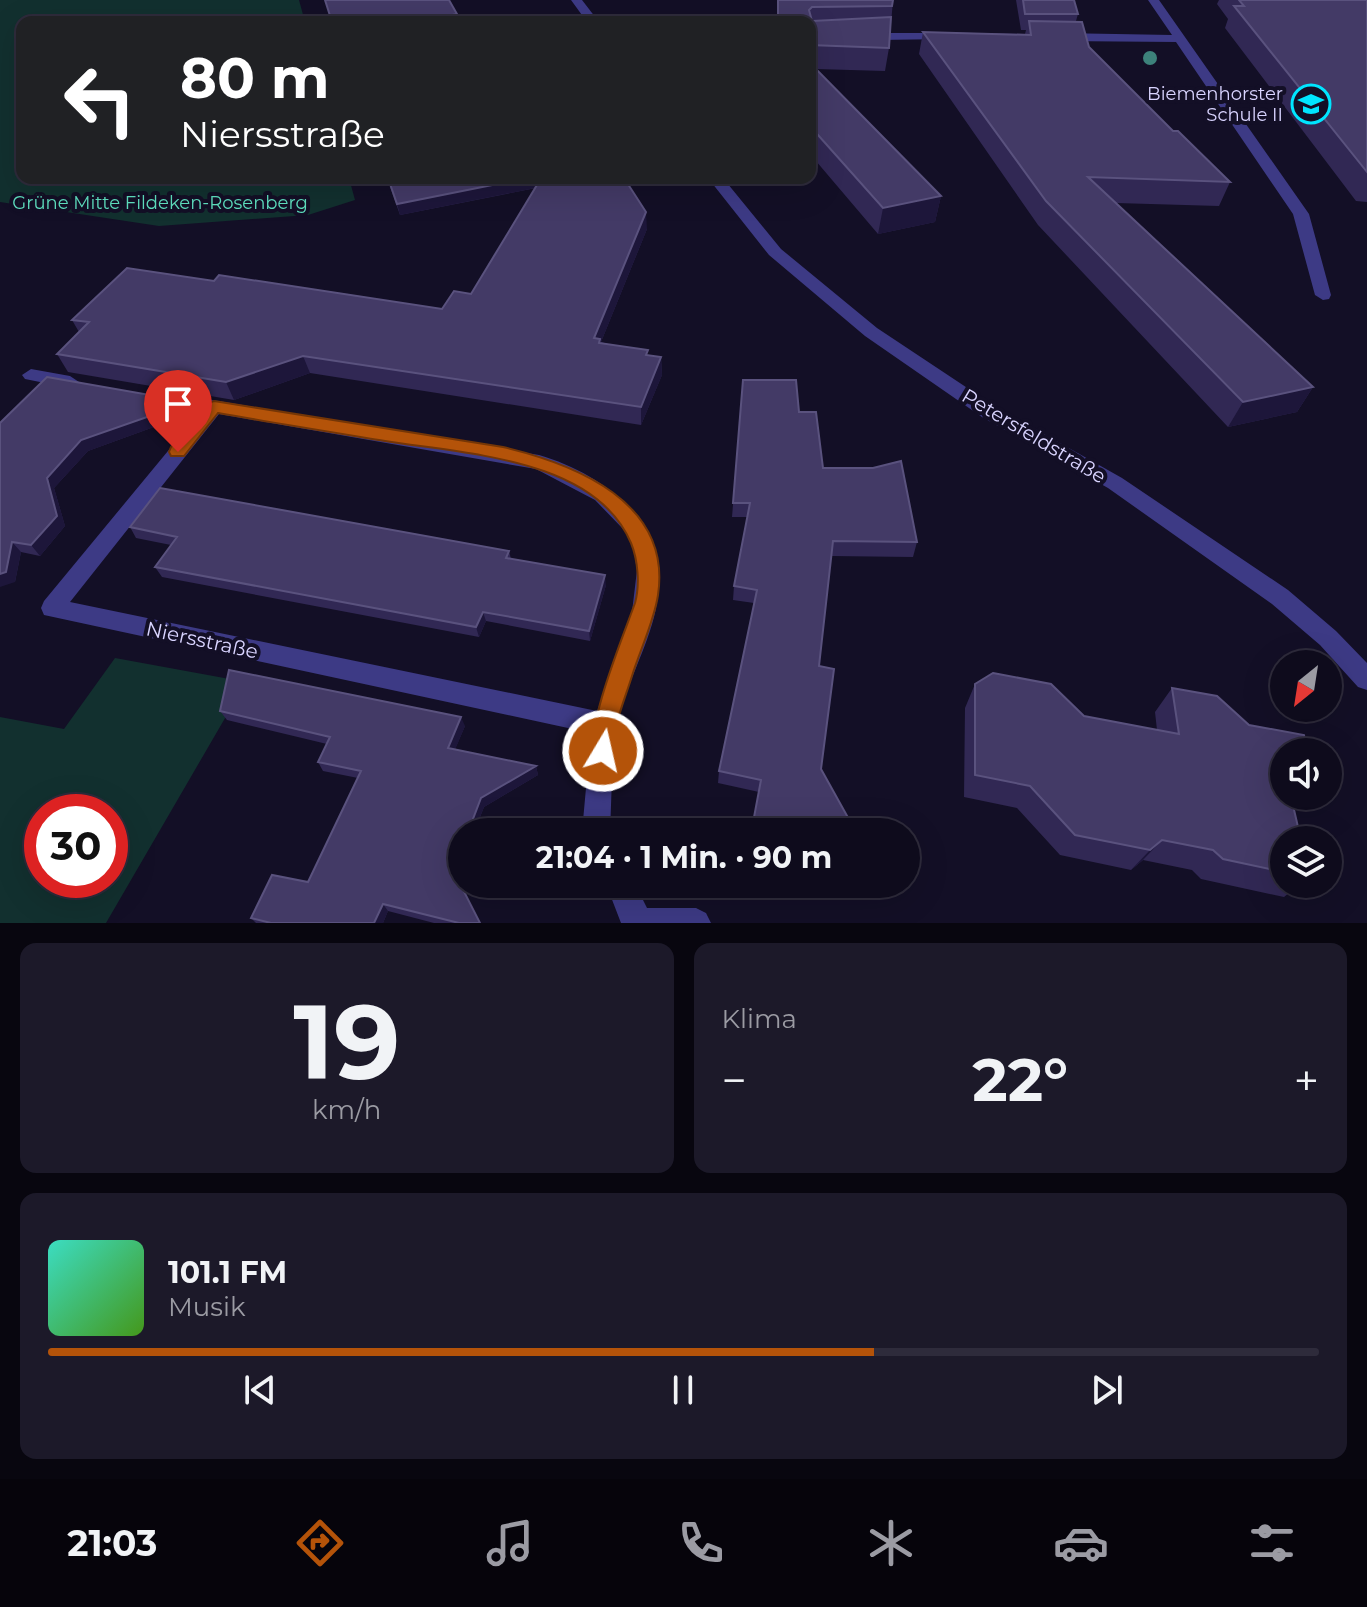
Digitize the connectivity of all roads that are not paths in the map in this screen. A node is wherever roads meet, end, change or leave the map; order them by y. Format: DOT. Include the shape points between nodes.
graph roads {
  1 [pos="576,0"];
  2 [pos="1153,0"];
  3 [pos="588,16"];
  4 [pos="966,36"];
  5 [pos="816,37"];
  6 [pos="1042,37"];
  7 [pos="1179,39"];
  8 [pos="720,184"];
  9 [pos="1323,295"];
  10 [pos="31,375"];
  11 [pos="92,386"];
  12 [pos="138,394"];
  13 [pos="214,407"];
  14 [pos="1367,679"];
  15 [pos="605,724"];
  16 [pos="597,818"];
  17 [pos="626,898"];
  18 [pos="637,923"];
  19 [pos="696,923"];
  1 -- 3 [label="street"];
  2 -- 7 [label="street"];
  4 -- 5 [label="street"];
  6 -- 7 [label="street"];
  7 -- 9 [label="street" via="1301,214"];
  8 -- 14 [label="street, Petersfeldstraße" via="775,252 871,332 989,412 1115,483 1280,597"];
  10 -- 11 [label="street"];
  12 -- 13 [label="street"];
  13 -- 15 [label="street" via="539,462 574,475 607,497 631,521 646,555 648,594"];
  13 -- 15 [label="street, Niersstraße" via="52,608"];
  15 -- 16 [label="street"];
  17 -- 18 [label="street"];
  18 -- 19 [label="street"];
}
